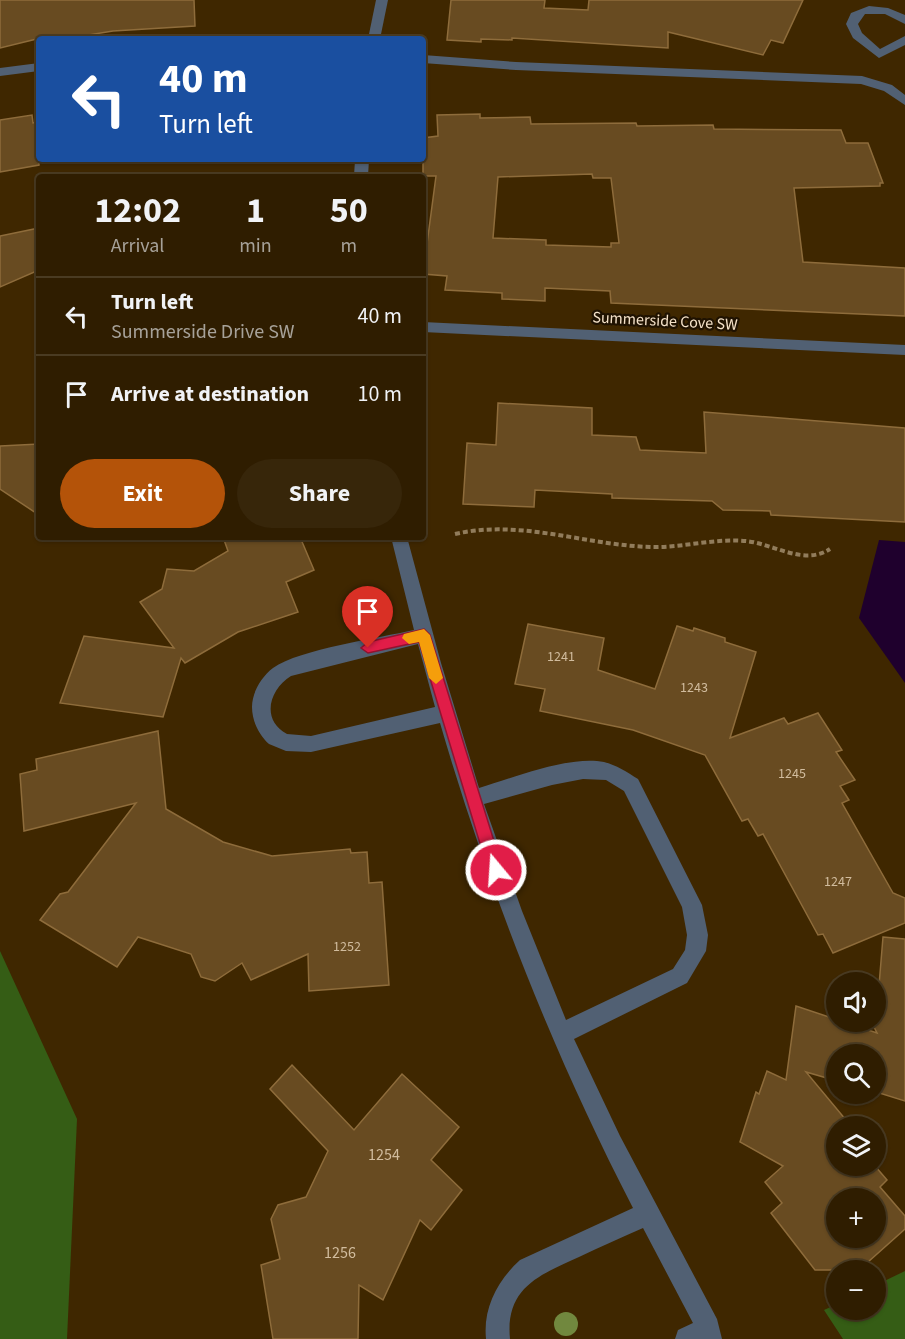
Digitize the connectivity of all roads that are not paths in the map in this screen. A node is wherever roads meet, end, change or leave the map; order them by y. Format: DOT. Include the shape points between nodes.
graph roads {
  1 [pos="382,0"];
  2 [pos="905,20"];
  3 [pos="375,36"];
  4 [pos="905,40"];
  5 [pos="426,59"];
  6 [pos="36,67"];
  7 [pos="878,68"];
  8 [pos="0,72"];
  9 [pos="905,101"];
  10 [pos="426,327"];
  11 [pos="905,350"];
  12 [pos="400,540"];
  13 [pos="424,635"];
  14 [pos="446,713"];
  15 [pos="473,798"];
  16 [pos="561,1034"];
  17 [pos="649,1213"];
  18 [pos="707,1336"];
  19 [pos="498,1339"];
  1 -- 3 [label="street"];
  2 -- 7 [label="street" via="874,9 857,13 853,18 857,35"];
  4 -- 7 [label="street"];
  5 -- 7 [label="street" via="496,66 846,79"];
  6 -- 8 [label="street"];
  7 -- 9 [label="street"];
  10 -- 11 [label="street, Summerside Cove SW"];
  12 -- 13 [label="street"];
  13 -- 14 [label="street"];
  13 -- 14 [label="street" via="284,670 270,681 260,699 262,716 267,729 280,741 295,745"];
  14 -- 15 [label="street"];
  15 -- 16 [label="street" via="496,870"];
  15 -- 16 [label="street" via="578,772 598,770 615,774 631,785 692,905 698,946 680,976"];
  16 -- 17 [label="street"];
  17 -- 18 [label="street"];
  17 -- 19 [label="street" via="528,1268 513,1281 501,1304"];
}
